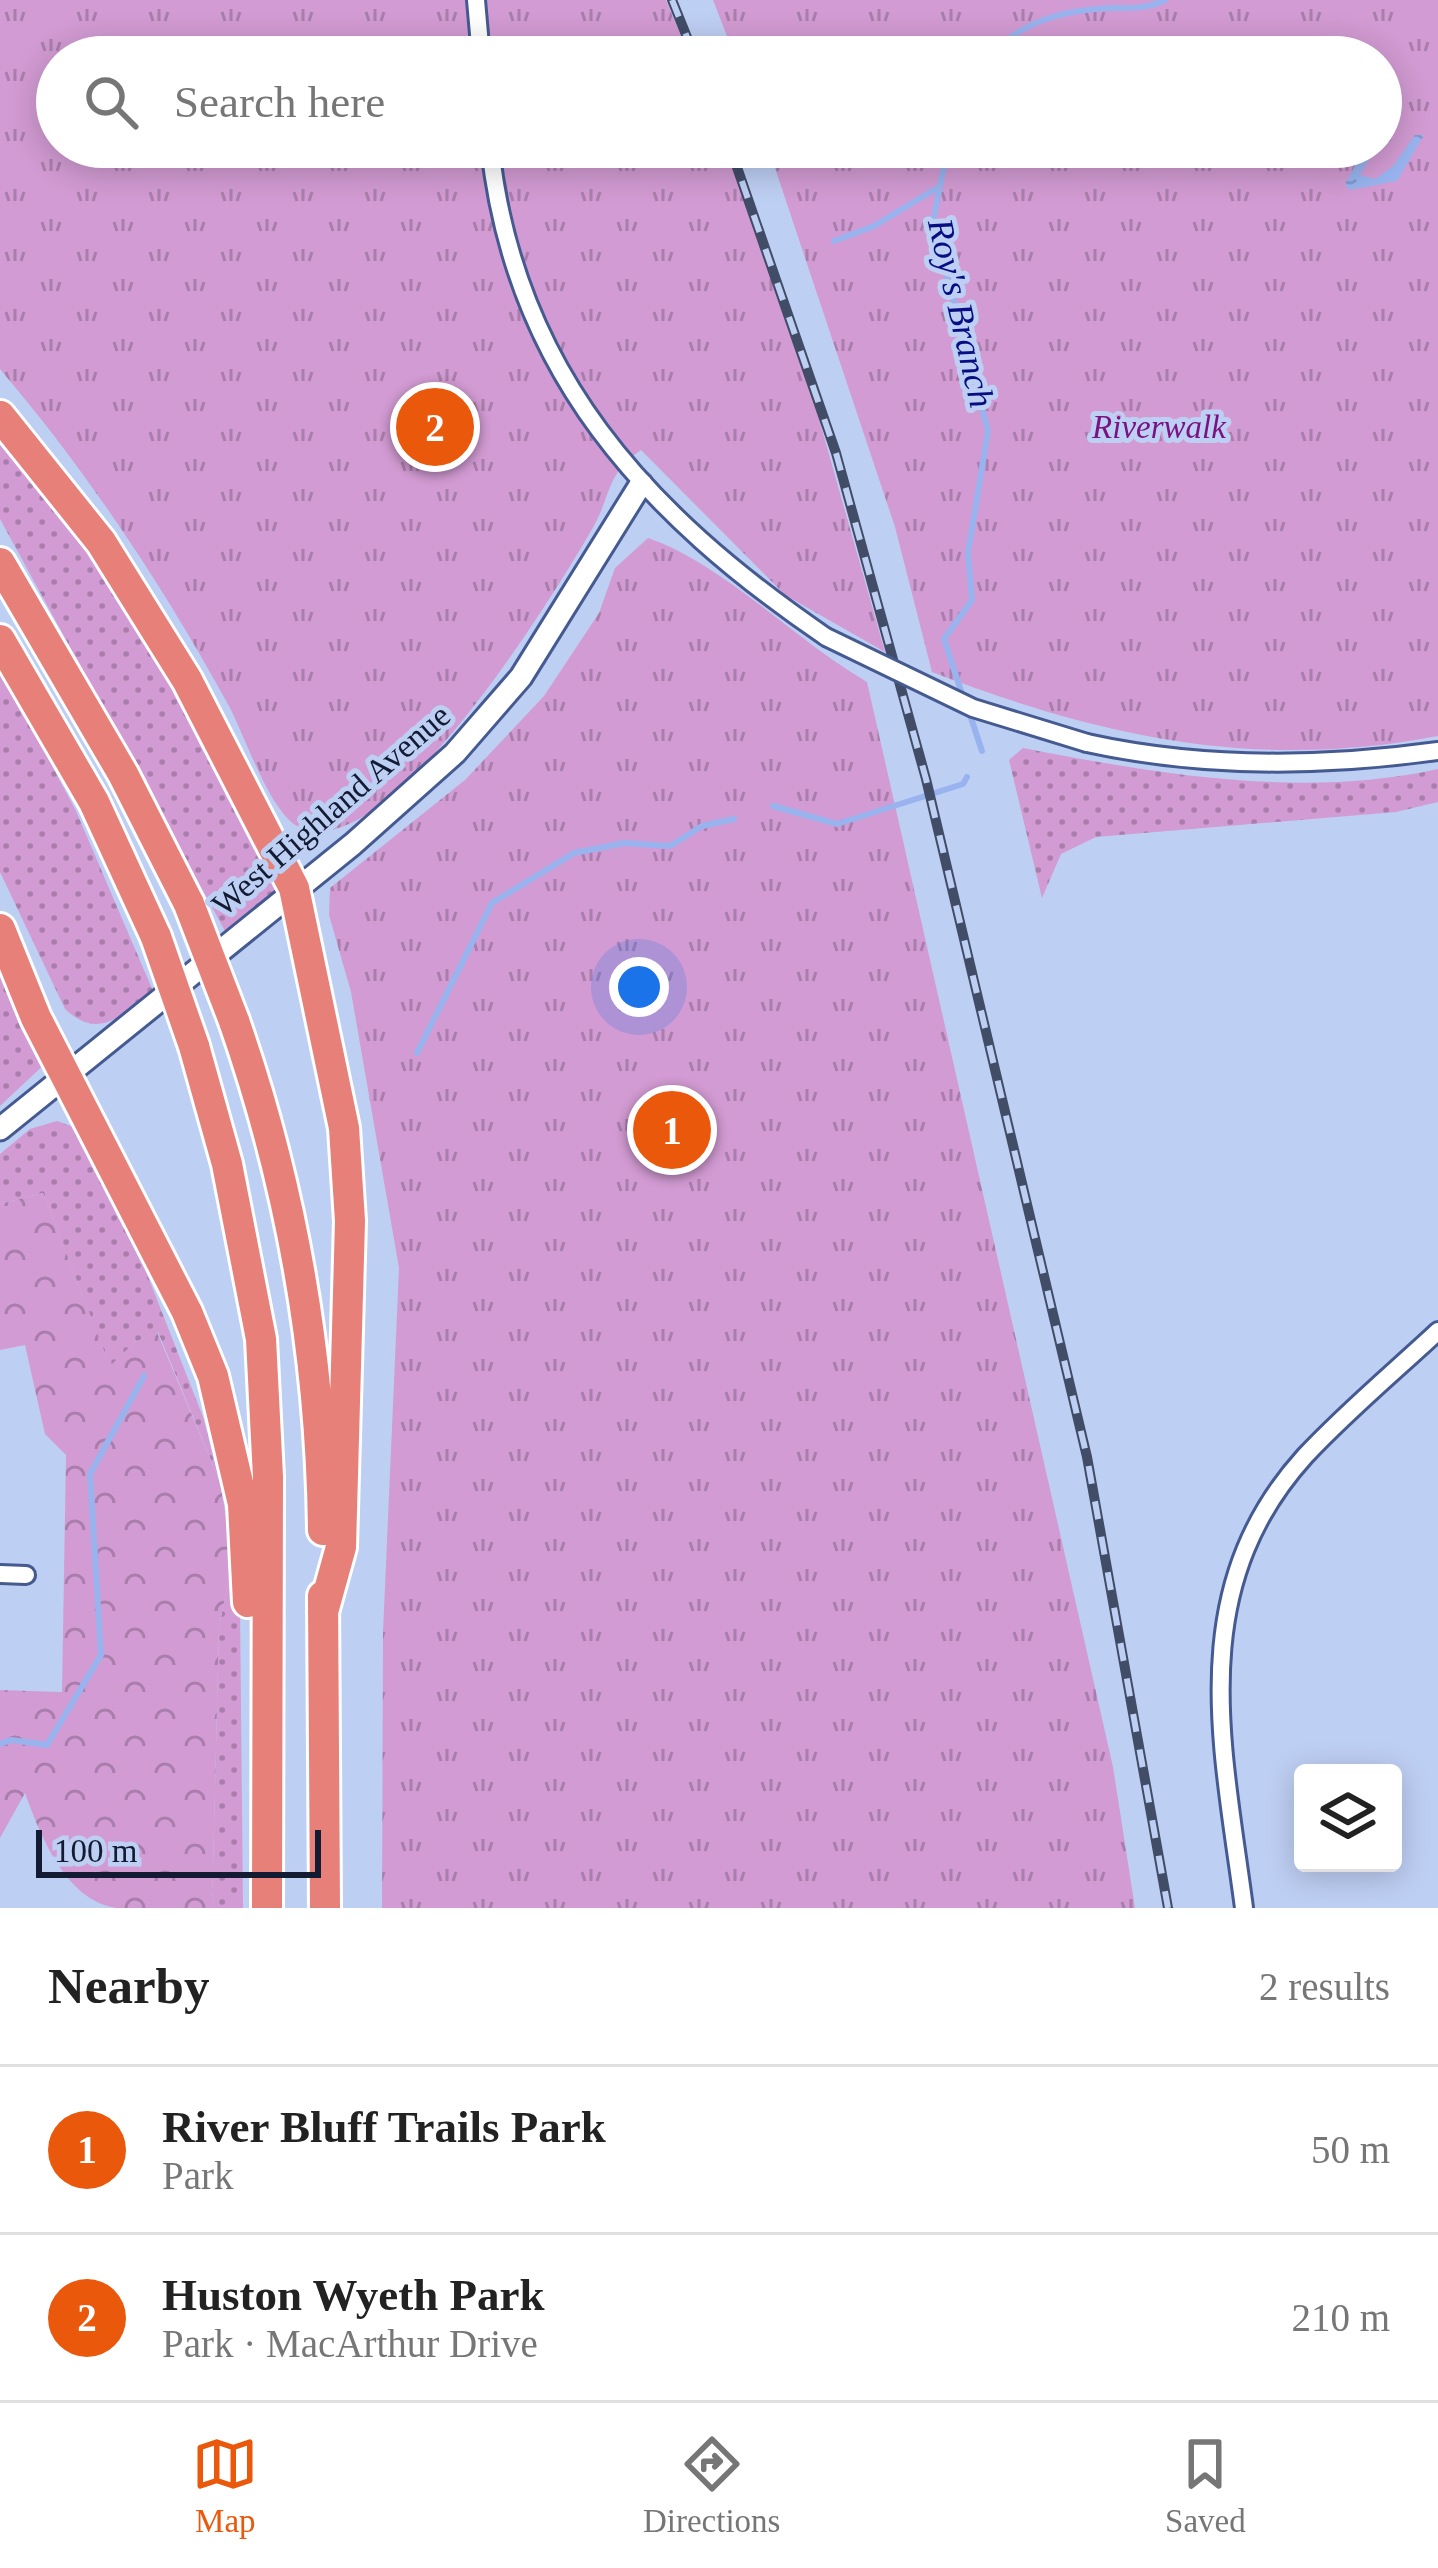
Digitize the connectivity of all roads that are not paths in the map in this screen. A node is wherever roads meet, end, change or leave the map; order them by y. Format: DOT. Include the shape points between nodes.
graph roads {
  1 [pos="476,0"];
  2 [pos="479,36"];
  3 [pos="494,168"];
  4 [pos="0,416"];
  5 [pos="641,484"];
  6 [pos="0,563"];
  7 [pos="0,640"];
  8 [pos="1438,751"];
  9 [pos="294,888"];
  10 [pos="0,929"];
  11 [pos="66,1076"];
  12 [pos="0,1129"];
  13 [pos="1438,1331"];
  14 [pos="0,1574"];
  15 [pos="26,1575"];
  16 [pos="323,1612"];
  17 [pos="266,1708"];
  18 [pos="267,1908"];
  19 [pos="326,1908"];
  20 [pos="1244,1908"];
  1 -- 2 [label="street"];
  3 -- 5 [label="street" via="533,322 584,414"];
  4 -- 9 [label="highway" via="101,542 187,680"];
  5 -- 8 [label="street, bridge" via="736,572 826,637 973,708 1088,743 1211,762"];
  5 -- 9 [label="street, West Highland Avenue" via="489,716 405,800"];
  6 -- 16 [label="highway, bridge" via="188,904 274,1148 310,1324"];
  7 -- 17 [label="highway, bridge" via="94,802 156,937 227,1164 262,1339"];
  9 -- 11 [label="street, West Highland Avenue"];
  9 -- 16 [label="highway" via="344,1128 350,1221 341,1546"];
  10 -- 11 [label="highway"];
  11 -- 12 [label="street, West Highland Avenue"];
  11 -- 17 [label="highway" via="213,1376 244,1504 250,1635"];
  13 -- 20 [label="street" via="1304,1457 1251,1538 1234,1582 1216,1695"];
  14 -- 15 [label="street"];
  16 -- 19 [label="highway"];
  17 -- 18 [label="highway"];
}
